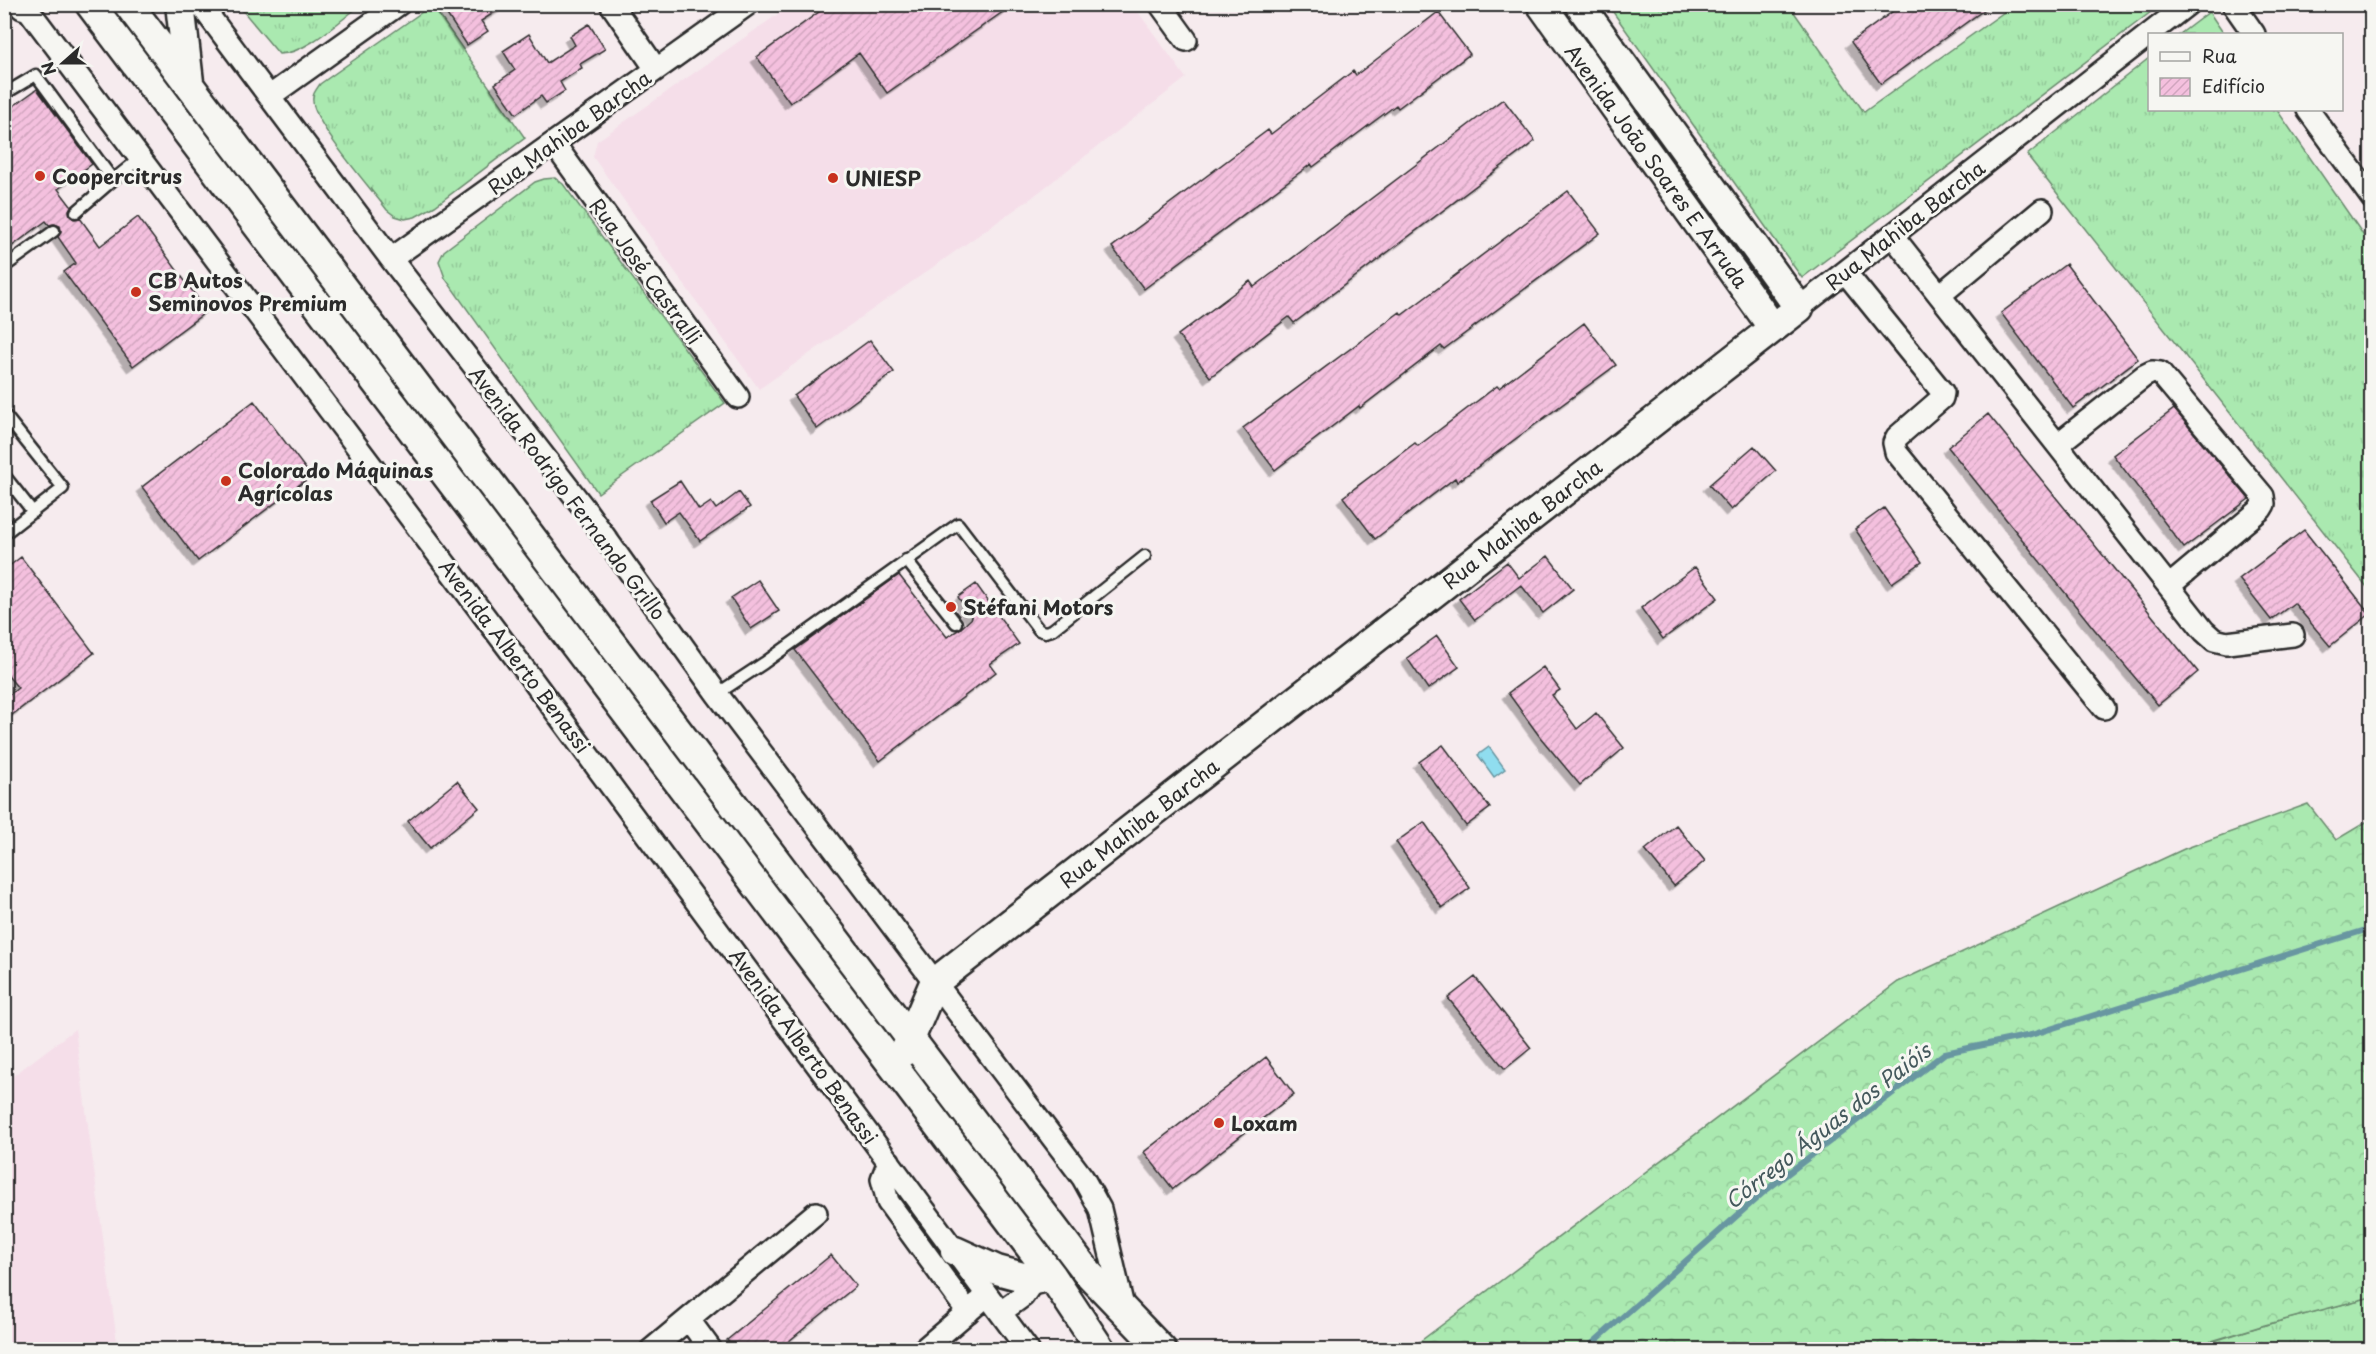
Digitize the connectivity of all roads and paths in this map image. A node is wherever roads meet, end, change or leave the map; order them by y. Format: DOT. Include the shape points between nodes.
graph roads {
  1 [pos="90,4"];
  2 [pos="128,4"];
  3 [pos="180,4"];
  4 [pos="200,4"];
  5 [pos="399,4"];
  6 [pos="611,4"];
  7 [pos="748,4"];
  8 [pos="1160,4"];
  9 [pos="1541,4"];
  10 [pos="1579,4"];
  11 [pos="2188,4"];
  12 [pos="2233,4"];
  13 [pos="24,5"];
  14 [pos="2151,33"];
  15 [pos="2253,33"];
  16 [pos="2148,35"];
  17 [pos="1186,40"];
  18 [pos="656,69"];
  19 [pos="189,84"];
  20 [pos="4,94"];
  21 [pos="270,96"];
  22 [pos="2309,111"];
  23 [pos="554,144"];
  24 [pos="1689,157"];
  25 [pos="139,159"];
  26 [pos="1663,176"];
  27 [pos="113,180"];
  28 [pos="2372,198"];
  29 [pos="2042,210"];
  30 [pos="76,212"];
  31 [pos="54,231"];
  32 [pos="1893,235"];
  33 [pos="391,260"];
  34 [pos="4,267"];
  35 [pos="1845,272"];
  36 [pos="1940,295"];
  37 [pos="1799,308"];
  38 [pos="1773,328"];
  39 [pos="738,397"];
  40 [pos="4,414"];
  41 [pos="2058,444"];
  42 [pos="4,476"];
  43 [pos="33,512"];
  44 [pos="4,534"];
  45 [pos="1145,556"];
  46 [pos="906,560"];
  47 [pos="2169,586"];
  48 [pos="956,623"];
  49 [pos="2293,634"];
  50 [pos="717,694"];
  51 [pos="2104,708"];
  52 [pos="934,983"];
  53 [pos="909,1037"];
  54 [pos="898,1074"];
  55 [pos="889,1161"];
  56 [pos="816,1213"];
  57 [pos="955,1251"];
  58 [pos="1043,1278"];
  59 [pos="994,1303"];
  60 [pos="1124,1311"];
  61 [pos="968,1312"];
  62 [pos="689,1320"];
  63 [pos="651,1350"];
  64 [pos="711,1350"];
  65 [pos="923,1350"];
  66 [pos="1028,1350"];
  67 [pos="1101,1350"];
  68 [pos="1162,1350"];
  1 -- 54 [label="main road"];
  2 -- 19 [label="main road"];
  3 -- 19 [label="main road"];
  4 -- 21 [label="street, Avenida Rodrigo Fernando Grillo"];
  5 -- 21 [label="street"];
  6 -- 18 [label="street"];
  7 -- 18 [label="street, Rua Mahiba Barcha"];
  8 -- 17 [label="street"];
  9 -- 26 [label="main road, Avenida João Soares E Arruda"];
  10 -- 24 [label="main road, Avenida João Soares E Arruda"];
  11 -- 14 [label="street, Rua Mahiba Barcha"];
  12 -- 15 [label="street"];
  13 -- 25 [label="street, Avenida Alberto Benassi"];
  16 -- 32 [label="street, Rua Mahiba Barcha"];
  18 -- 23 [label="street, Rua Mahiba Barcha"];
  19 -- 53 [label="main road"];
  20 -- 27 [label="lane" via="36,75"];
  21 -- 33 [label="street, Avenida Rodrigo Fernando Grillo"];
  22 -- 28 [label="street"];
  23 -- 33 [label="street, Rua Mahiba Barcha"];
  23 -- 39 [label="street, Rua José Castralli"];
  24 -- 26 [label="main road"];
  24 -- 37 [label="main road, Avenida João Soares E Arruda"];
  25 -- 27 [label="lane"];
  25 -- 55 [label="street, Avenida Alberto Benassi"];
  26 -- 38 [label="main road, Avenida João Soares E Arruda"];
  27 -- 30 [label="lane"];
  29 -- 36 [label="street"];
  31 -- 34 [label="lane"];
  32 -- 35 [label="street, Rua Mahiba Barcha"];
  32 -- 36 [label="street"];
  33 -- 50 [label="street, Avenida Rodrigo Fernando Grillo" via="586,512"];
  35 -- 37 [label="street, Rua Mahiba Barcha"];
  35 -- 51 [label="street" via="1944,393 1897,436 1893,443 1896,452"];
  36 -- 41 [label="street"];
  37 -- 38 [label="main road, Rua Mahiba Barcha"];
  38 -- 52 [label="main road, Rua Mahiba Barcha"];
  40 -- 43 [label="lane" via="63,488"];
  41 -- 47 [label="street"];
  41 -- 47 [label="street" via="2144,376 2160,373 2263,496 2261,509"];
  42 -- 43 [label="lane"];
  43 -- 44 [label="lane"];
  45 -- 46 [label="lane" via="1045,632 1039,630 958,524"];
  46 -- 48 [label="lane"];
  46 -- 50 [label="lane"];
  47 -- 49 [label="street" via="2214,640 2227,643"];
  50 -- 52 [label="street, Avenida Rodrigo Fernando Grillo"];
  52 -- 53 [label="main road, Rua Mahiba Barcha"];
  52 -- 60 [label="street, Avenida Rodrigo Fernando Grillo" via="1083,1178 1100,1209"];
  53 -- 54 [label="main road, Rua Mahiba Barcha"];
  53 -- 60 [label="main road" via="1087,1272"];
  54 -- 58 [label="main road"];
  55 -- 57 [label="street, Avenida Alberto Benassi"];
  55 -- 61 [label="street" via="882,1179 888,1202"];
  56 -- 62 [label="street"];
  57 -- 58 [label="main road" via="997,1270"];
  57 -- 59 [label="street, Avenida Alberto Benassi"];
  58 -- 59 [label="street" via="1023,1296"];
  58 -- 67 [label="main road"];
  59 -- 61 [label="street"];
  59 -- 66 [label="street, Avenida Alberto Benassi"];
  60 -- 68 [label="main road"];
  61 -- 65 [label="street"];
  62 -- 63 [label="street"];
  62 -- 64 [label="street"];
}
